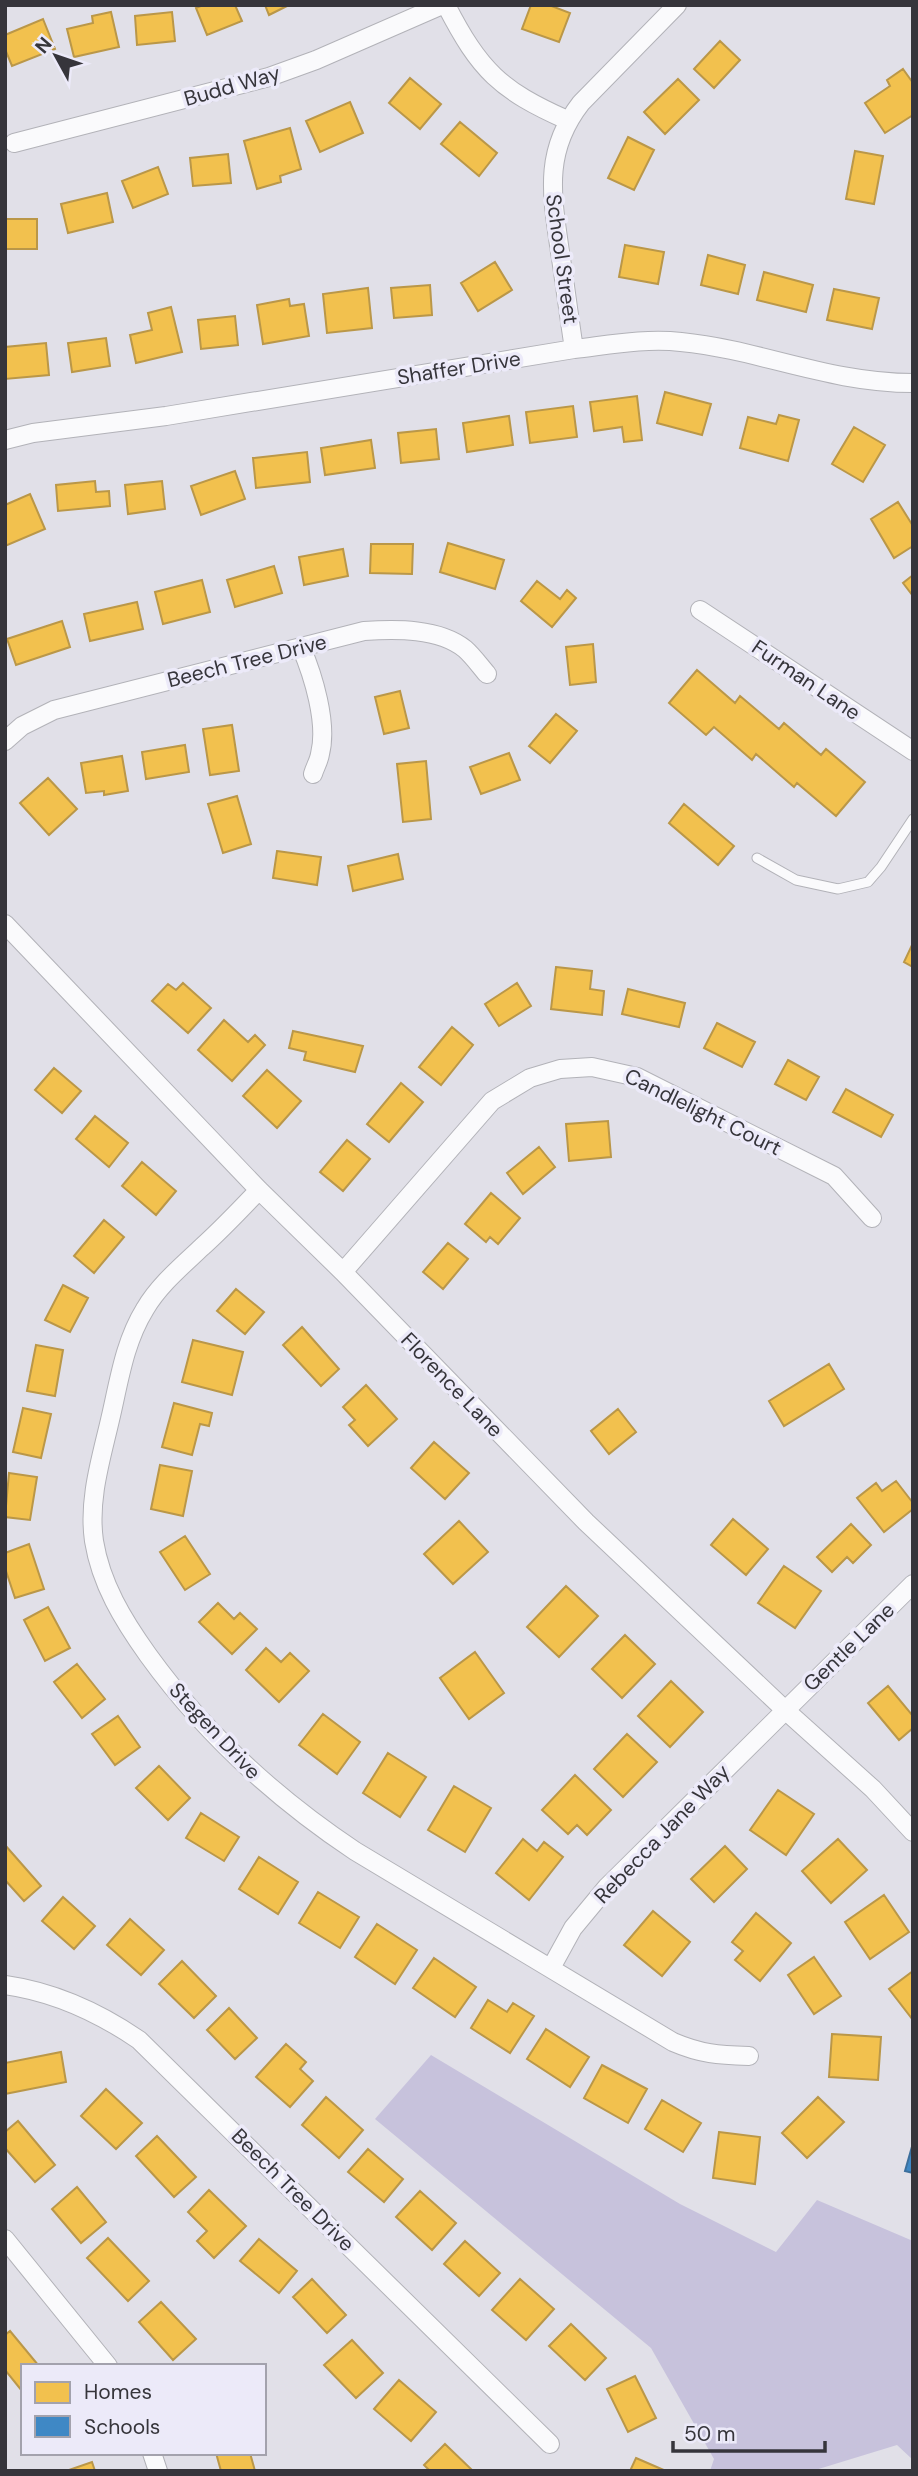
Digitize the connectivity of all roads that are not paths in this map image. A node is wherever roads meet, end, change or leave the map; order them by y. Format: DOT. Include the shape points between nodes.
graph roads {
  1 [pos="444,5"];
  2 [pos="677,5"];
  3 [pos="567,120"];
  4 [pos="14,143"];
  5 [pos="574,349"];
  6 [pos="913,383"];
  7 [pos="5,440"];
  8 [pos="700,610"];
  9 [pos="301,646"];
  10 [pos="487,674"];
  11 [pos="5,741"];
  12 [pos="913,751"];
  13 [pos="313,774"];
  14 [pos="913,819"];
  15 [pos="757,858"];
  16 [pos="5,924"];
  17 [pos="259,1190"];
  18 [pos="872,1218"];
  19 [pos="343,1272"];
  20 [pos="913,1584"];
  21 [pos="785,1709"];
  22 [pos="913,1832"];
  23 [pos="551,1968"];
  24 [pos="5,1985"];
  25 [pos="749,2056"];
  26 [pos="5,2239"];
  27 [pos="106,2364"];
  28 [pos="550,2444"];
  1 -- 3 [label="street" via="493,76 512,92"];
  1 -- 4 [label="street, Budd Way" via="269,78"];
  2 -- 3 [label="street, School Street"];
  3 -- 5 [label="street, School Street" via="551,184"];
  5 -- 6 [label="street, Shaffer Drive" via="679,341 856,380"];
  5 -- 7 [label="street, Shaffer Drive"];
  8 -- 12 [label="street, Furman Lane"];
  9 -- 10 [label="street, Beech Tree Drive" via="364,631 410,631 451,641 465,649"];
  9 -- 11 [label="street, Beech Tree Drive" via="54,710 22,726"];
  9 -- 13 [label="street" via="321,719 320,754"];
  14 -- 15 [label="lane" via="868,882 838,889 822,887 796,880"];
  16 -- 17 [label="street, Florence Lane"];
  17 -- 19 [label="street, Florence Lane"];
  17 -- 23 [label="street, Stegen Drive" via="159,1290 130,1339 93,1507 94,1539 110,1595 189,1708 276,1794 355,1851"];
  18 -- 19 [label="street, Candlelight Court" via="834,1176 637,1077 592,1067 560,1069 530,1078 492,1101"];
  19 -- 21 [label="street, Florence Lane" via="586,1522"];
  20 -- 21 [label="street, Gentle Lane"];
  21 -- 22 [label="street, Florence Lane"];
  21 -- 23 [label="street, Rebecca Jane Way" via="607,1887 573,1928"];
  23 -- 25 [label="street, Stegen Drive" via="695,2052"];
  24 -- 28 [label="street, Beech Tree Drive" via="75,2003 139,2040"];
  26 -- 27 [label="street"];
}
